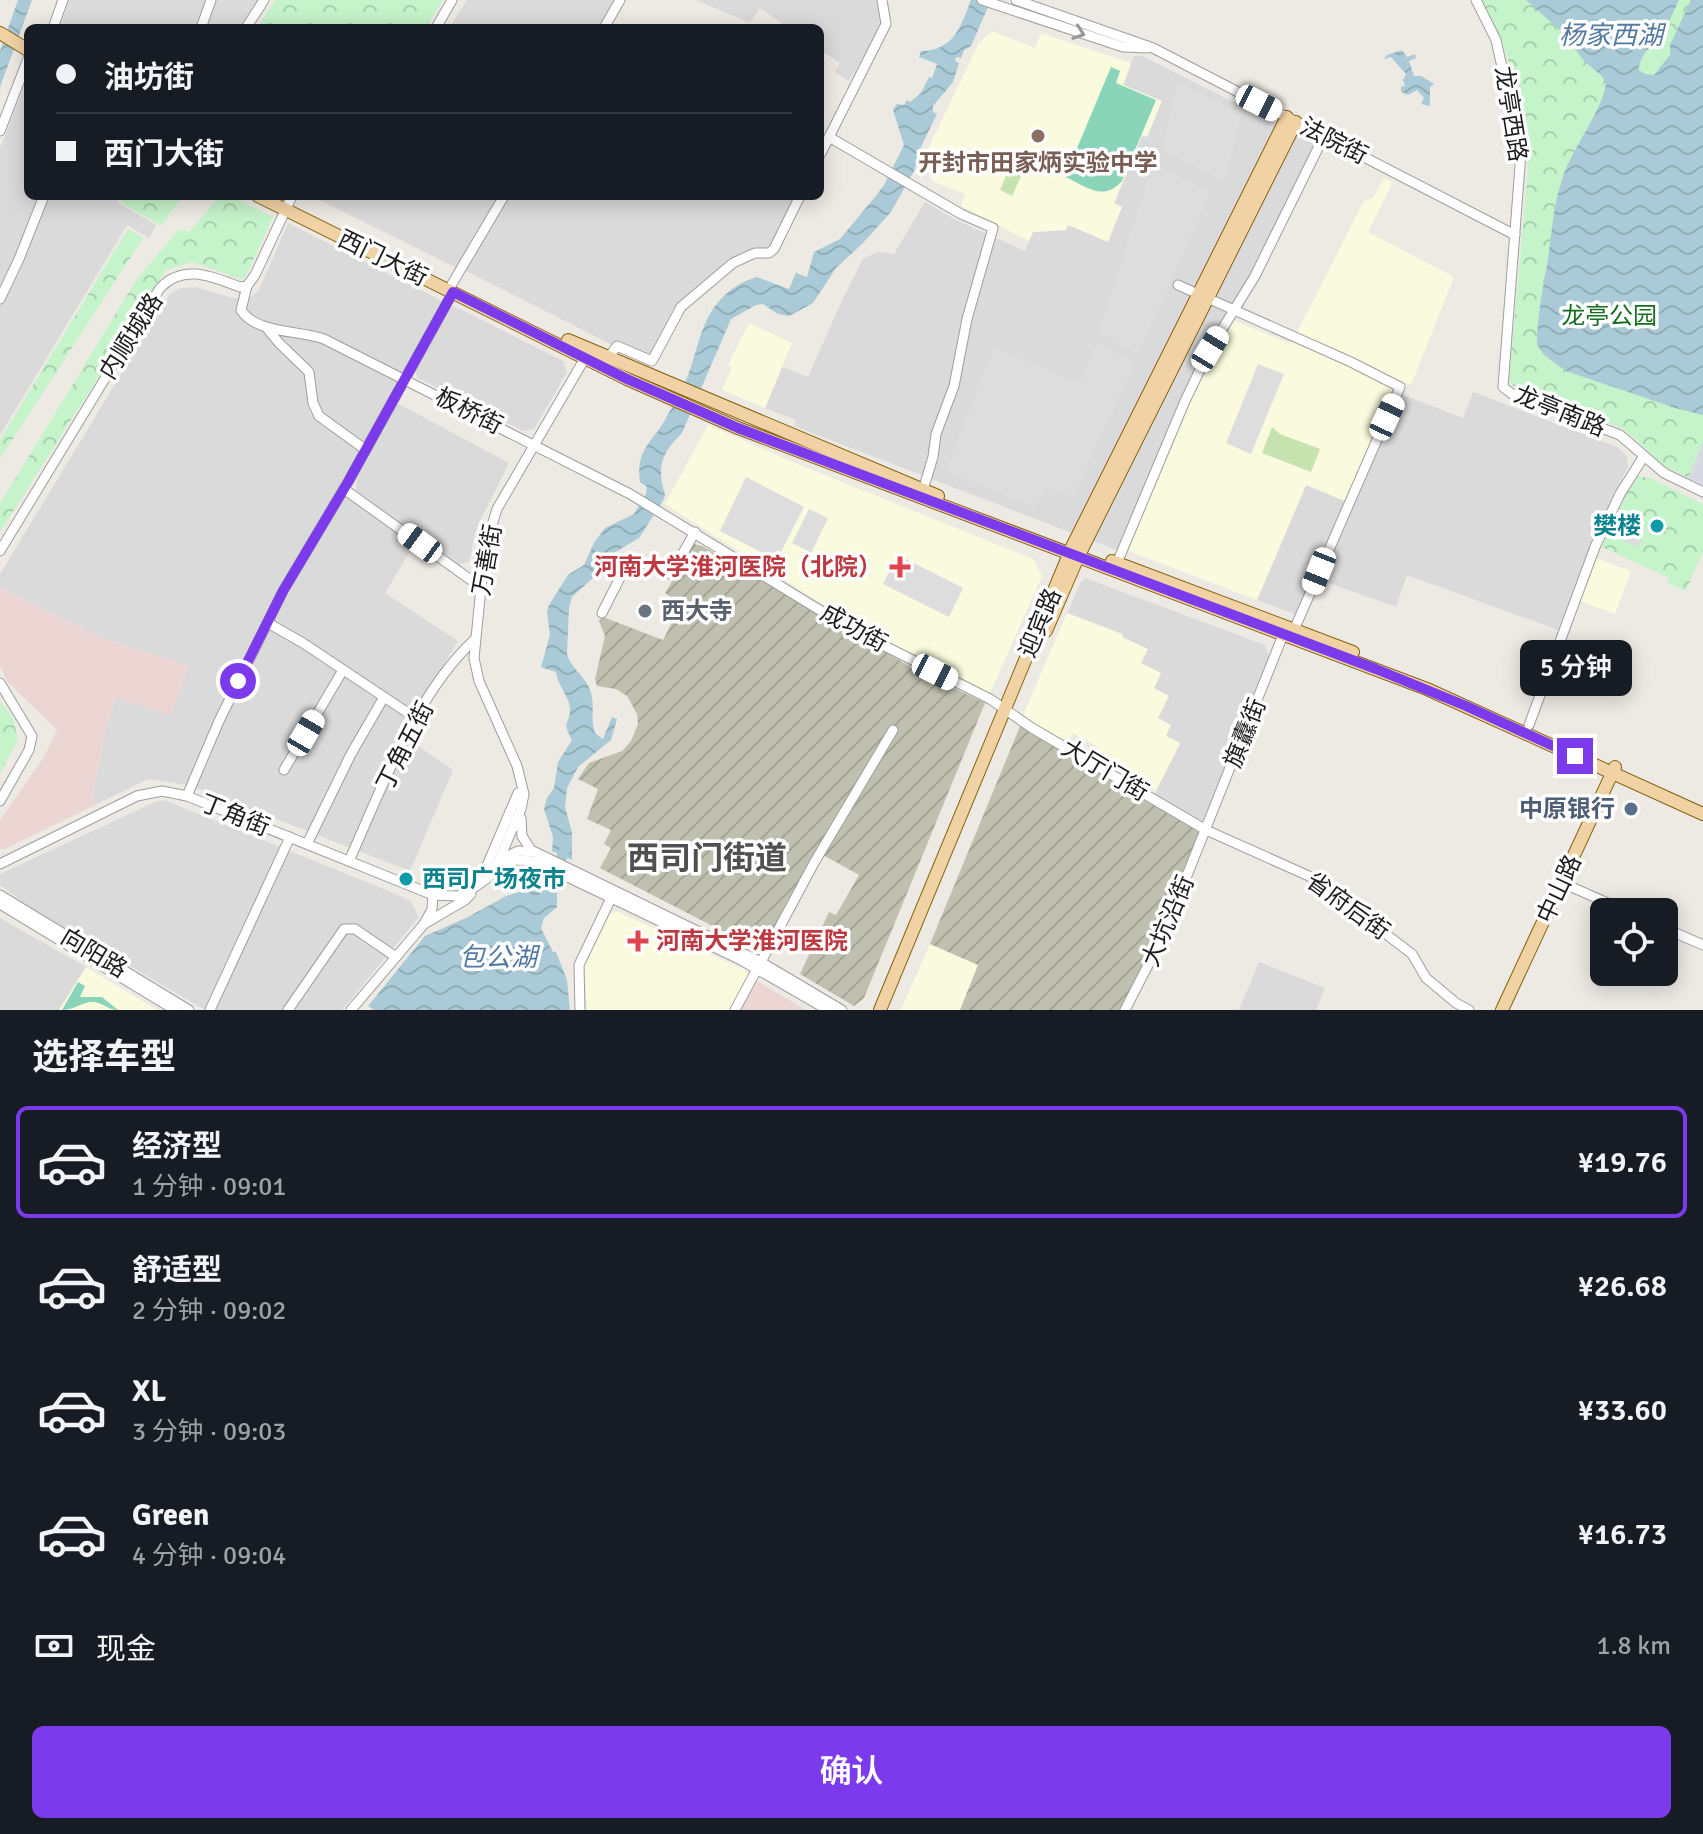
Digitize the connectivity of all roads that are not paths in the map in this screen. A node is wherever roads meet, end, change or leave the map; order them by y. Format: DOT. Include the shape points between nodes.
graph roads {
  1 [pos="63,0"];
  2 [pos="211,0"];
  3 [pos="264,0"];
  4 [pos="452,0"];
  5 [pos="620,0"];
  6 [pos="882,0"];
  7 [pos="982,0"];
  8 [pos="1016,0"];
  9 [pos="1476,0"];
  10 [pos="54,24"];
  11 [pos="202,24"];
  12 [pos="249,24"];
  13 [pos="438,24"];
  14 [pos="606,24"];
  15 [pos="1,38"];
  16 [pos="1153,48"];
  17 [pos="24,52"];
  18 [pos="1291,120"];
  19 [pos="0,131"];
  20 [pos="1324,136"];
  21 [pos="829,137"];
  22 [pos="824,147"];
  23 [pos="42,200"];
  24 [pos="502,200"];
  25 [pos="798,200"];
  26 [pos="289,203"];
  27 [pos="1515,235"];
  28 [pos="1178,285"];
  29 [pos="247,286"];
  30 [pos="452,288"];
  31 [pos="1203,295"];
  32 [pos="0,299"];
  33 [pos="1234,309"];
  34 [pos="266,327"];
  35 [pos="585,358"];
  36 [pos="608,358"];
  37 [pos="630,374"];
  38 [pos="404,378"];
  39 [pos="780,438"];
  40 [pos="534,445"];
  41 [pos="366,450"];
  42 [pos="1644,456"];
  43 [pos="344,489"];
  44 [pos="923,490"];
  45 [pos="1703,492"];
  46 [pos="668,514"];
  47 [pos="695,532"];
  48 [pos="0,551"];
  49 [pos="1075,552"];
  50 [pos="1117,563"];
  51 [pos="482,588"];
  52 [pos="602,613"];
  53 [pos="268,623"];
  54 [pos="1289,632"];
  55 [pos="474,640"];
  56 [pos="343,670"];
  57 [pos="0,683"];
  58 [pos="384,697"];
  59 [pos="1008,711"];
  60 [pos="417,719"];
  61 [pos="1529,725"];
  62 [pos="893,730"];
  63 [pos="31,740"];
  64 [pos="284,770"];
  65 [pos="1616,771"];
  66 [pos="0,791"];
  67 [pos="187,796"];
  68 [pos="0,801"];
  69 [pos="519,805"];
  70 [pos="1703,807"];
  71 [pos="1703,814"];
  72 [pos="516,825"];
  73 [pos="1206,830"];
  74 [pos="290,837"];
  75 [pos="307,844"];
  76 [pos="530,856"];
  77 [pos="500,860"];
  78 [pos="349,861"];
  79 [pos="0,864"];
  80 [pos="489,874"];
  81 [pos="1567,885"];
  82 [pos="475,889"];
  83 [pos="613,894"];
  84 [pos="0,895"];
  85 [pos="433,895"];
  86 [pos="1596,898"];
  87 [pos="0,904"];
  88 [pos="424,924"];
  89 [pos="1678,934"];
  90 [pos="1703,945"];
  91 [pos="396,957"];
  92 [pos="759,965"];
  93 [pos="175,1010"];
  94 [pos="189,1010"];
  95 [pos="210,1010"];
  96 [pos="288,1010"];
  97 [pos="351,1010"];
  98 [pos="580,1010"];
  99 [pos="735,1010"];
  100 [pos="828,1010"];
  101 [pos="842,1010"];
  102 [pos="880,1010"];
  103 [pos="888,1010"];
  104 [pos="1125,1010"];
  105 [pos="1469,1010"];
  106 [pos="1502,1010"];
  107 [pos="1509,1010"];
  1 -- 10 [label="street"];
  2 -- 11 [label="street"];
  3 -- 12 [label="street"];
  4 -- 13 [label="street"];
  5 -- 14 [label="street"];
  6 -- 21 [label="street" via="886,24"];
  7 -- 16 [label="street, 法院街, one-way" via="1123,47"];
  8 -- 16 [label="street, 法院街"];
  9 -- 27 [label="street, 龙亭西路" via="1496,40 1520,144"];
  15 -- 17 [label="main road"];
  16 -- 18 [label="street, 法院街"];
  17 -- 19 [label="street"];
  18 -- 20 [label="street, 法院街"];
  18 -- 31 [label="main road, 迎宾路"];
  20 -- 27 [label="street, 法院街"];
  20 -- 33 [label="street"];
  21 -- 22 [label="street"];
  21 -- 44 [label="street" via="993,228"];
  23 -- 32 [label="street"];
  24 -- 30 [label="street"];
  25 -- 36 [label="street" via="774,249 733,263 681,307 652,361 617,346"];
  26 -- 29 [label="street"];
  26 -- 30 [label="main road, 西门大街"];
  27 -- 42 [label="street, 龙亭南路" via="1503,387 1620,435"];
  28 -- 31 [label="street"];
  29 -- 34 [label="street" via="242,313"];
  29 -- 48 [label="street, 内顺城路" via="196,273 164,284"];
  30 -- 35 [label="main road, 西门大街"];
  30 -- 36 [label="main road, 西门大街"];
  30 -- 38 [label="street"];
  31 -- 33 [label="street"];
  31 -- 49 [label="main road, 迎宾路"];
  33 -- 50 [label="street" via="1185,401"];
  33 -- 54 [label="street, 旗纛街" via="1400,387"];
  34 -- 38 [label="street, 板桥街" via="311,334"];
  34 -- 41 [label="street" via="309,372 319,416"];
  35 -- 37 [label="main road, 西门大街"];
  35 -- 40 [label="street, 万善街"];
  36 -- 37 [label="main road, 西门大街"];
  37 -- 39 [label="main road, 西门大街"];
  38 -- 40 [label="street, 板桥街"];
  38 -- 41 [label="street"];
  39 -- 44 [label="main road, 西门大街"];
  39 -- 49 [label="main road, 西门大街"];
  40 -- 46 [label="street, 板桥街"];
  40 -- 51 [label="street, 万善街" via="492,520"];
  41 -- 43 [label="street"];
  42 -- 45 [label="street, 龙亭南路" via="1664,473"];
  42 -- 61 [label="street" via="1595,547"];
  43 -- 51 [label="street"];
  43 -- 53 [label="street"];
  44 -- 49 [label="main road, 西门大街"];
  46 -- 47 [label="street, 成功街"];
  47 -- 52 [label="street" via="671,574 630,558"];
  47 -- 59 [label="street, 成功街" via="849,628"];
  49 -- 50 [label="main road, 西门大街"];
  49 -- 54 [label="main road, 西门大街"];
  49 -- 59 [label="main road, 迎宾路"];
  50 -- 54 [label="main road, 西门大街"];
  51 -- 55 [label="street, 万善街"];
  53 -- 56 [label="street"];
  53 -- 67 [label="street"];
  54 -- 61 [label="main road, 西门大街" via="1437,685"];
  54 -- 65 [label="main road, 西门大街"];
  54 -- 73 [label="street, 旗纛街"];
  55 -- 60 [label="street, 丁角五街" via="452,661"];
  55 -- 69 [label="street, 万善街" via="479,681 517,766"];
  56 -- 58 [label="street"];
  56 -- 64 [label="street"];
  57 -- 63 [label="street"];
  58 -- 60 [label="street"];
  58 -- 75 [label="street"];
  59 -- 73 [label="street, 大厅门街"];
  59 -- 102 [label="main road, 迎宾路"];
  59 -- 103 [label="main road, 迎宾路"];
  60 -- 78 [label="street, 丁角五街"];
  61 -- 65 [label="main road, 西门大街"];
  62 -- 92 [label="street"];
  63 -- 66 [label="street"];
  63 -- 68 [label="street"];
  65 -- 70 [label="main road"];
  65 -- 71 [label="main road"];
  65 -- 81 [label="main road, 中山路"];
  65 -- 106 [label="main road, 中山路"];
  67 -- 74 [label="street, 丁角街"];
  67 -- 79 [label="street, 丁角街" via="144,793"];
  69 -- 72 [label="street"];
  69 -- 76 [label="street"];
  69 -- 80 [label="street, 万善街"];
  72 -- 76 [label="street"];
  72 -- 77 [label="street"];
  73 -- 104 [label="street, 大坑沿街" via="1162,938"];
  73 -- 105 [label="street, 省府后街" via="1311,877 1412,954 1426,978"];
  74 -- 75 [label="street, 丁角街"];
  74 -- 95 [label="street"];
  75 -- 78 [label="street, 丁角街"];
  76 -- 77 [label="street" via="513,853"];
  76 -- 80 [label="street"];
  76 -- 83 [label="street"];
  77 -- 80 [label="street"];
  78 -- 85 [label="street, 丁角街"];
  80 -- 82 [label="street, 万善街"];
  81 -- 86 [label="street"];
  81 -- 107 [label="main road, 中山路"];
  82 -- 85 [label="street, 丁角街" via="457,896"];
  82 -- 88 [label="street"];
  83 -- 92 [label="street"];
  83 -- 98 [label="street" via="577,969"];
  84 -- 94 [label="street, 向阳路"];
  85 -- 88 [label="street"];
  87 -- 93 [label="street, 向阳路"];
  88 -- 91 [label="street"];
  89 -- 90 [label="street"];
  91 -- 96 [label="street" via="355,929 344,929"];
  91 -- 97 [label="street"];
  92 -- 99 [label="street"];
  92 -- 100 [label="street"];
  92 -- 101 [label="street"];
}
